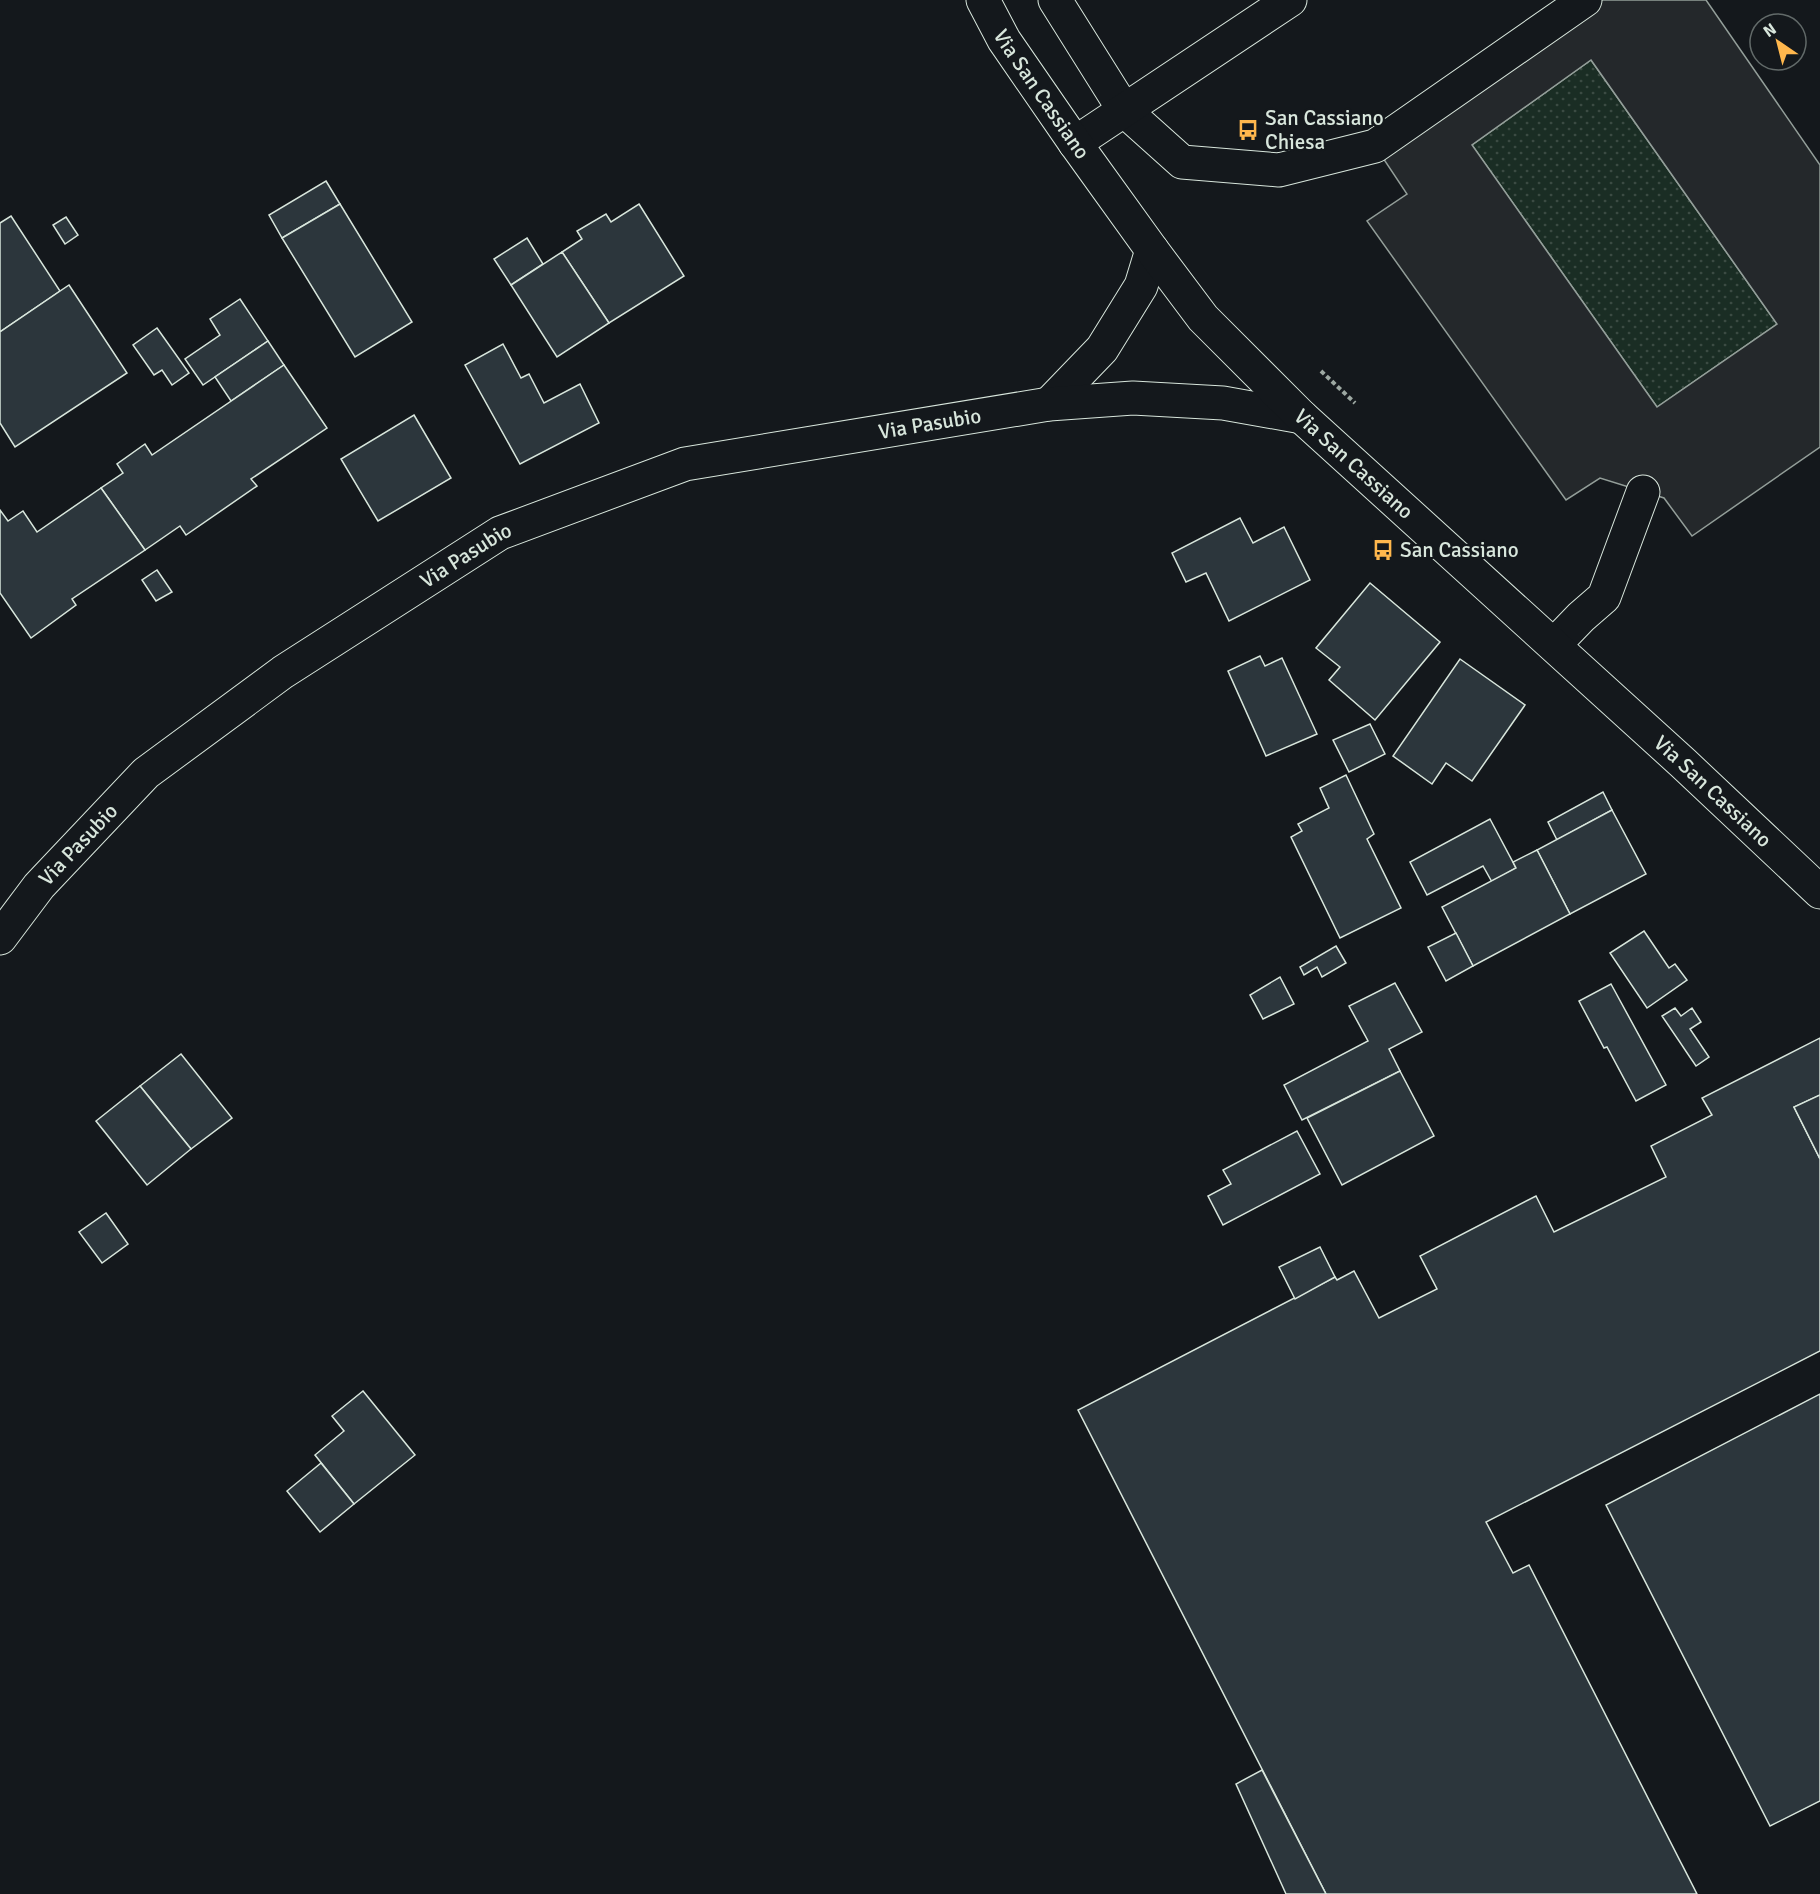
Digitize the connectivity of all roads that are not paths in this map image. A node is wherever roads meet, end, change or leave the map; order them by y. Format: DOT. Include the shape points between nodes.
graph roads {
  1 [pos="983,0"];
  2 [pos="1055,0"];
  3 [pos="1290,0"];
  4 [pos="1585,0"];
  5 [pos="1124,110"];
  6 [pos="1075,143"];
  7 [pos="1152,250"];
  8 [pos="1049,404"];
  9 [pos="1302,417"];
  10 [pos="1643,492"];
  11 [pos="1554,645"];
  12 [pos="1820,892"];
  13 [pos="0,938"];
  1 -- 6 [label="street, Via San Cassiano" via="1004,40"];
  2 -- 5 [label="street"];
  3 -- 5 [label="street"];
  4 -- 5 [label="street" via="1375,146 1279,170 1182,162"];
  5 -- 6 [label="street"];
  6 -- 7 [label="street, Via San Cassiano"];
  7 -- 8 [label="street" via="1141,286 1102,349"];
  7 -- 9 [label="street, Via San Cassiano" via="1203,318"];
  8 -- 9 [label="street, Via Pasubio" via="1133,398 1223,403"];
  8 -- 13 [label="street, Via Pasubio" via="685,464 500,533 283,672 146,773 39,886"];
  9 -- 11 [label="street, Via San Cassiano"];
  10 -- 11 [label="street" via="1604,597"];
  11 -- 12 [label="street, Via San Cassiano"];
}
